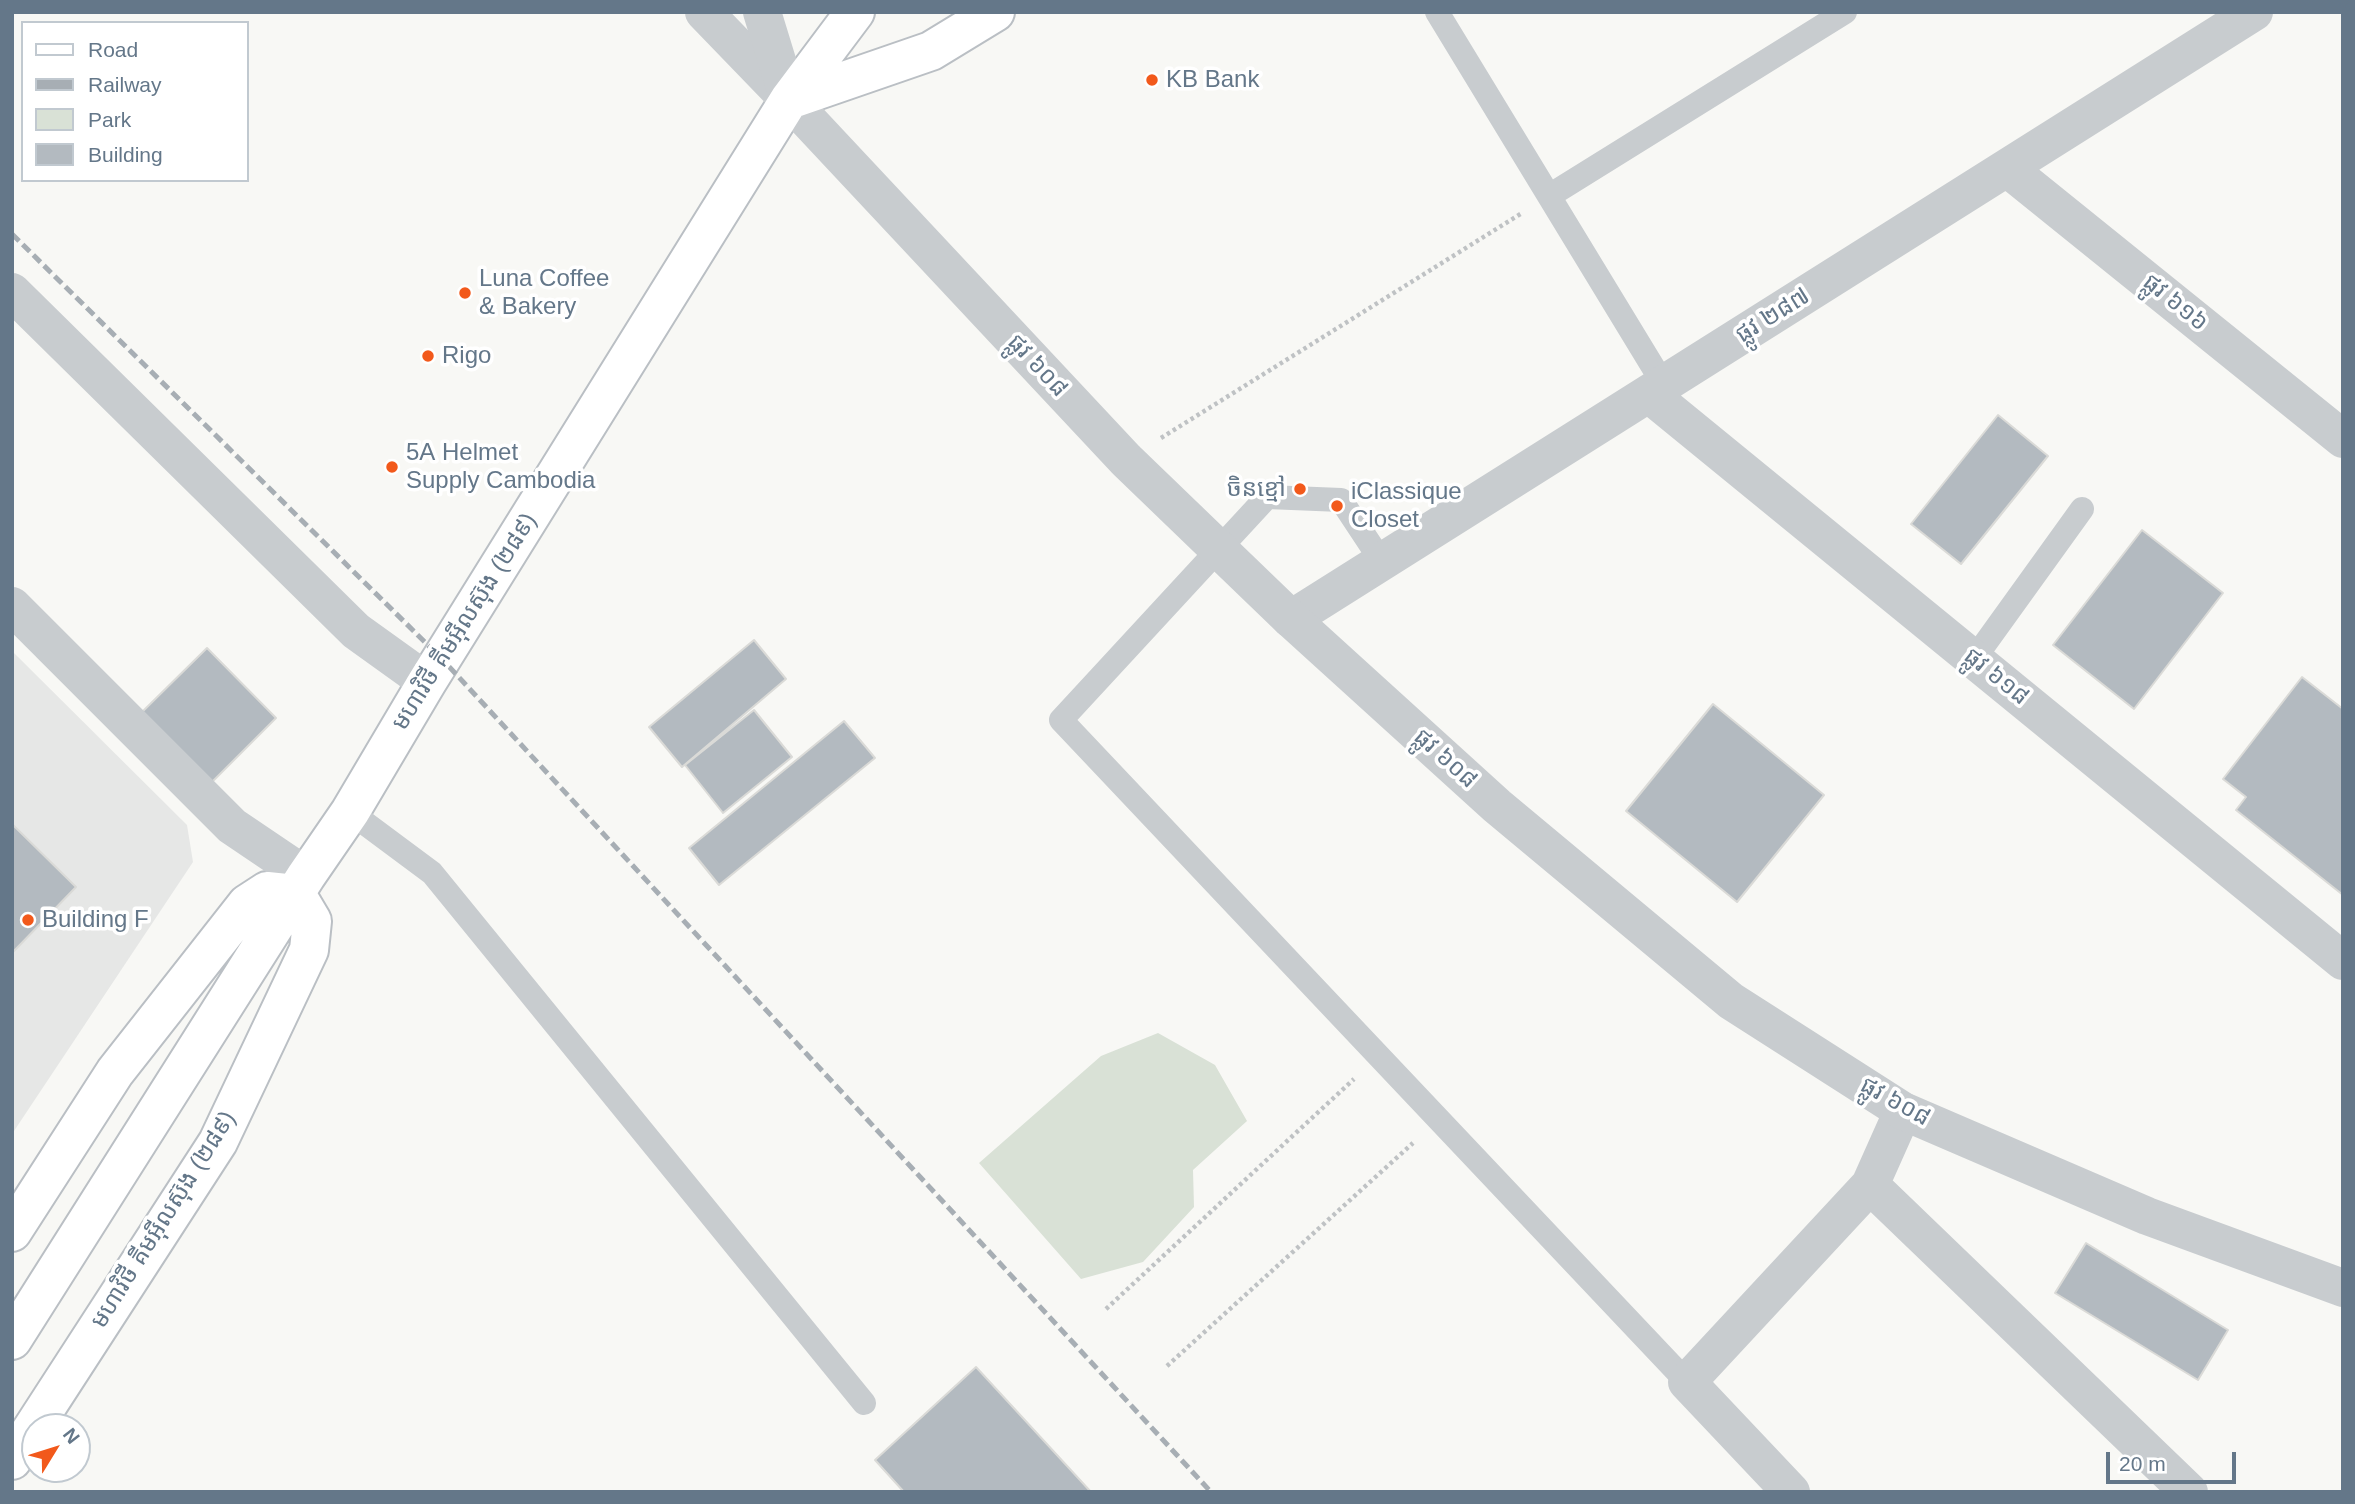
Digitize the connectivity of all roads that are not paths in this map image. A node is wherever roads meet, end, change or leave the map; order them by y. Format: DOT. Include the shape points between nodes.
graph roads {
  1 [pos="704,12"];
  2 [pos="762,12"];
  3 [pos="855,12"];
  4 [pos="995,12"];
  5 [pos="1437,12"];
  6 [pos="1845,12"];
  7 [pos="2254,12"];
  8 [pos="789,100"];
  9 [pos="2007,168"];
  10 [pos="1549,196"];
  11 [pos="12,292"];
  12 [pos="1656,389"];
  13 [pos="2343,439"];
  14 [pos="2082,509"];
  15 [pos="1219,549"];
  16 [pos="1382,562"];
  17 [pos="12,606"];
  18 [pos="1292,619"];
  19 [pos="1973,659"];
  20 [pos="427,682"];
  21 [pos="350,812"];
  22 [pos="301,885"];
  23 [pos="2343,961"];
  24 [pos="1903,1111"];
  25 [pos="1870,1185"];
  26 [pos="12,1232"];
  27 [pos="2343,1288"];
  28 [pos="12,1340"];
  29 [pos="1687,1382"];
  30 [pos="864,1403"];
  31 [pos="12,1461"];
  32 [pos="1791,1492"];
  33 [pos="2189,1492"];
  1 -- 8 [label="street, ផ្លូវ ៦០៨"];
  2 -- 8 [label="street"];
  3 -- 8 [label="main road, មហាវិថី គីមអ៊ីលស៊ុង (២៨៩)"];
  4 -- 8 [label="main road" via="931,51"];
  5 -- 10 [label="lane"];
  6 -- 10 [label="lane"];
  7 -- 9 [label="street, ផ្លូវ ២៨៧"];
  8 -- 15 [label="street, ផ្លូវ ៦០៨" via="1126,460"];
  8 -- 20 [label="main road, មហាវិថី គីមអ៊ីលស៊ុង (២៨៩)"];
  9 -- 12 [label="street, ផ្លូវ ២៨៧"];
  9 -- 13 [label="street, ផ្លូវ ៦១៦"];
  10 -- 12 [label="lane"];
  11 -- 20 [label="street" via="356,631"];
  12 -- 16 [label="street, ផ្លូវ ២៨៧"];
  12 -- 19 [label="street, ផ្លូវ ៦១៨"];
  14 -- 19 [label="lane"];
  15 -- 16 [label="lane" via="1267,497 1341,500"];
  15 -- 18 [label="street, ផ្លូវ ៦០៨"];
  15 -- 29 [label="lane" via="1061,720"];
  16 -- 18 [label="street, ផ្លូវ ២៨៧"];
  17 -- 22 [label="street" via="232,826"];
  18 -- 24 [label="street, ផ្លូវ ៦០៨" via="1497,806 1731,1001"];
  19 -- 23 [label="street, ផ្លូវ ៦១៨"];
  20 -- 21 [label="main road, មហាវិថី គីមអ៊ីលស៊ុង (២៨៩)"];
  21 -- 22 [label="main road, មហាវិថី គីមអ៊ីលស៊ុង (២៨៩)"];
  21 -- 30 [label="lane" via="432,873"];
  22 -- 26 [label="main road" via="267,891 247,904 115,1072"];
  22 -- 28 [label="main road"];
  22 -- 31 [label="main road, មហាវិថី គីមអ៊ីលស៊ុង (២៨៩)" via="312,921 310,950 218,1142"];
  24 -- 25 [label="street"];
  24 -- 27 [label="street, ផ្លូវ ៦០៨" via="2147,1216"];
  25 -- 29 [label="street"];
  25 -- 33 [label="street"];
  29 -- 32 [label="street"];
}
